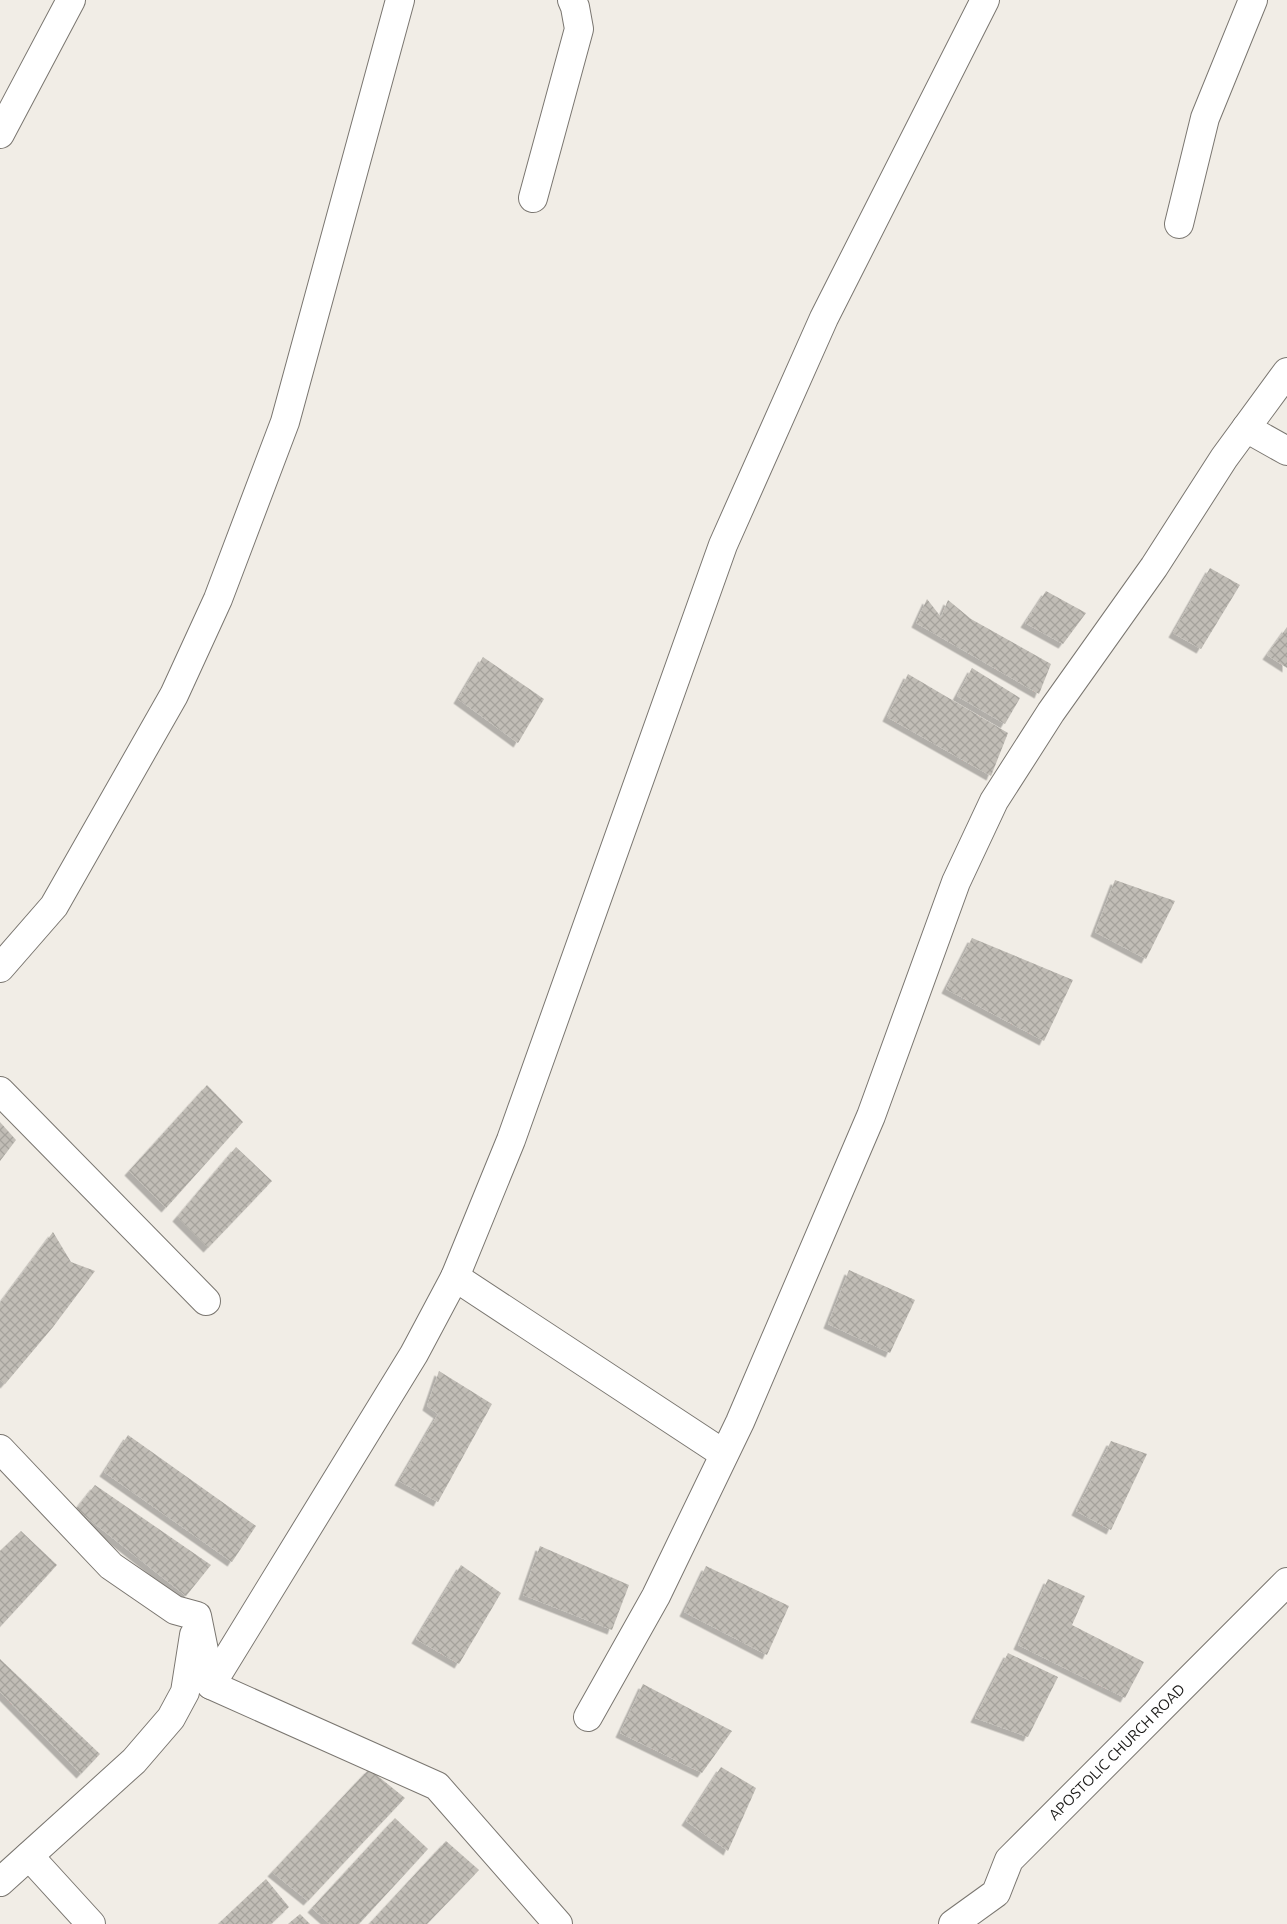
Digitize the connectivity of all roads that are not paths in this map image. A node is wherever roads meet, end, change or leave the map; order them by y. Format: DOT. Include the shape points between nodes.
graph roads {
  1 [pos="71,0"];
  2 [pos="400,0"];
  3 [pos="572,0"];
  4 [pos="985,0"];
  5 [pos="1253,0"];
  6 [pos="0,134"];
  7 [pos="533,198"];
  8 [pos="1179,224"];
  9 [pos="1287,372"];
  10 [pos="1246,428"];
  11 [pos="1287,451"];
  12 [pos="0,968"];
  13 [pos="0,1091"];
  14 [pos="455,1277"];
  15 [pos="206,1301"];
  16 [pos="0,1449"];
  17 [pos="724,1454"];
  18 [pos="1287,1582"];
  19 [pos="197,1616"];
  20 [pos="211,1685"];
  21 [pos="588,1717"];
  22 [pos="29,1856"];
  23 [pos="0,1882"];
  24 [pos="91,1924"];
  25 [pos="558,1924"];
  26 [pos="953,1924"];
  1 -- 6 [label="street"];
  2 -- 12 [label="street" via="285,422 218,599 174,696 54,906"];
  3 -- 7 [label="street" via="579,29"];
  4 -- 14 [label="street" via="824,318 723,545 511,1140"];
  5 -- 8 [label="street" via="1205,118"];
  9 -- 10 [label="street"];
  10 -- 11 [label="street"];
  10 -- 17 [label="street" via="1154,567 1051,712 994,801 956,882 871,1116"];
  13 -- 15 [label="street"];
  14 -- 17 [label="street"];
  14 -- 20 [label="street" via="414,1354"];
  16 -- 19 [label="street" via="111,1566 175,1610"];
  17 -- 21 [label="street" via="656,1596"];
  18 -- 26 [label="street, APOSTOLIC CHURCH ROAD" via="1009,1860 996,1892"];
  19 -- 20 [label="street"];
  19 -- 22 [label="street" via="185,1692 171,1718 134,1761"];
  20 -- 25 [label="street" via="437,1786"];
  22 -- 23 [label="street"];
  22 -- 24 [label="street"];
}
